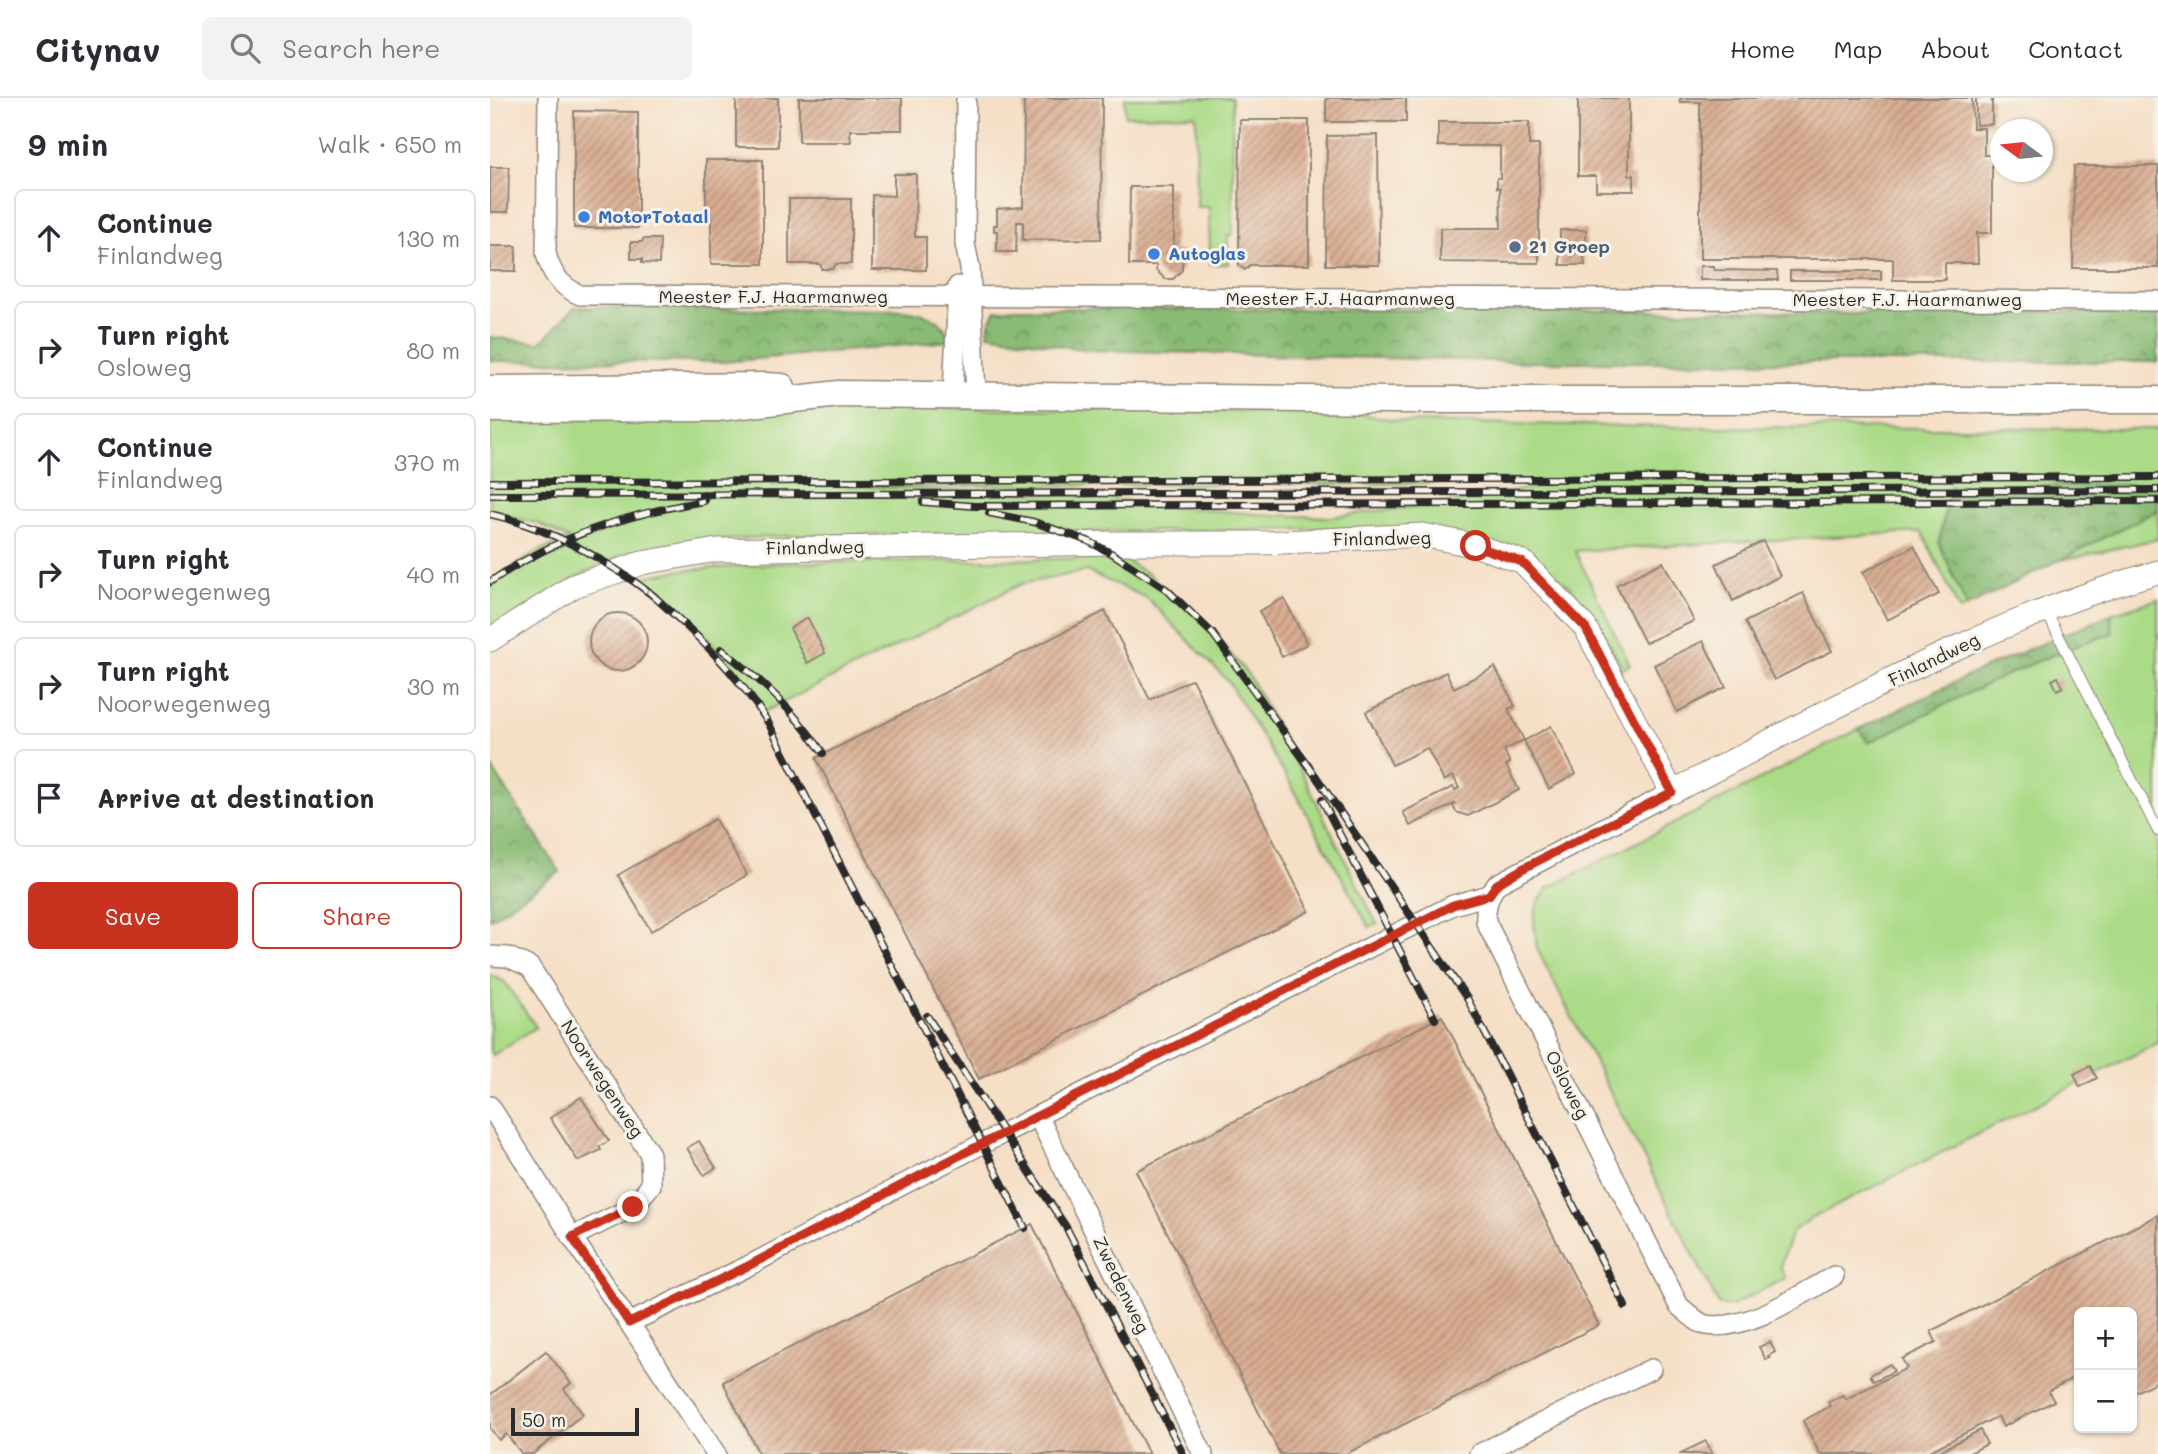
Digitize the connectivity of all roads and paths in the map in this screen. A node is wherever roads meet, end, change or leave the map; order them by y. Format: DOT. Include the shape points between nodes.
graph roads {
  1 [pos="548,98"];
  2 [pos="966,98"];
  3 [pos="965,298"];
  4 [pos="2158,301"];
  5 [pos="490,389"];
  6 [pos="839,394"];
  7 [pos="965,395"];
  8 [pos="2158,400"];
  9 [pos="490,409"];
  10 [pos="2158,572"];
  11 [pos="2045,609"];
  12 [pos="490,640"];
  13 [pos="1672,792"];
  14 [pos="2158,831"];
  15 [pos="1489,895"];
  16 [pos="490,956"];
  17 [pos="490,1106"];
  18 [pos="1038,1116"];
  19 [pos="572,1237"];
  20 [pos="1834,1276"];
  21 [pos="629,1323"];
  22 [pos="1651,1369"];
  23 [pos="716,1454"];
  24 [pos="1203,1454"];
  25 [pos="1479,1454"];
  1 -- 3 [label="street, Meester F.J. Haarmanweg" via="546,253 549,267 567,289 594,297"];
  2 -- 3 [label="street" via="965,244 959,270"];
  3 -- 4 [label="street, Meester F.J. Haarmanweg"];
  3 -- 7 [label="street"];
  5 -- 6 [label="main road" via="766,386"];
  6 -- 7 [label="main road"];
  6 -- 9 [label="main road" via="718,408"];
  7 -- 8 [label="main road" via="1391,401"];
  10 -- 11 [label="street, Finlandweg"];
  11 -- 13 [label="street, Finlandweg" via="1906,672"];
  11 -- 14 [label="lane"];
  12 -- 13 [label="street, Finlandweg" via="575,586 642,563 717,550 1263,543 1423,536 1476,546 1522,562 1585,627"];
  13 -- 15 [label="street" via="1522,869 1497,884"];
  15 -- 18 [label="street" via="1453,905"];
  15 -- 20 [label="street, Osloweg" via="1485,909 1491,935 1679,1306 1704,1325 1732,1325"];
  16 -- 19 [label="street, Noorwegenweg" via="508,957 530,967 650,1154 651,1185 633,1207"];
  17 -- 19 [label="street"];
  18 -- 21 [label="street"];
  18 -- 24 [label="street, Zwedenweg"];
  19 -- 21 [label="street"];
  21 -- 23 [label="street"];
  22 -- 25 [label="street"];
}
